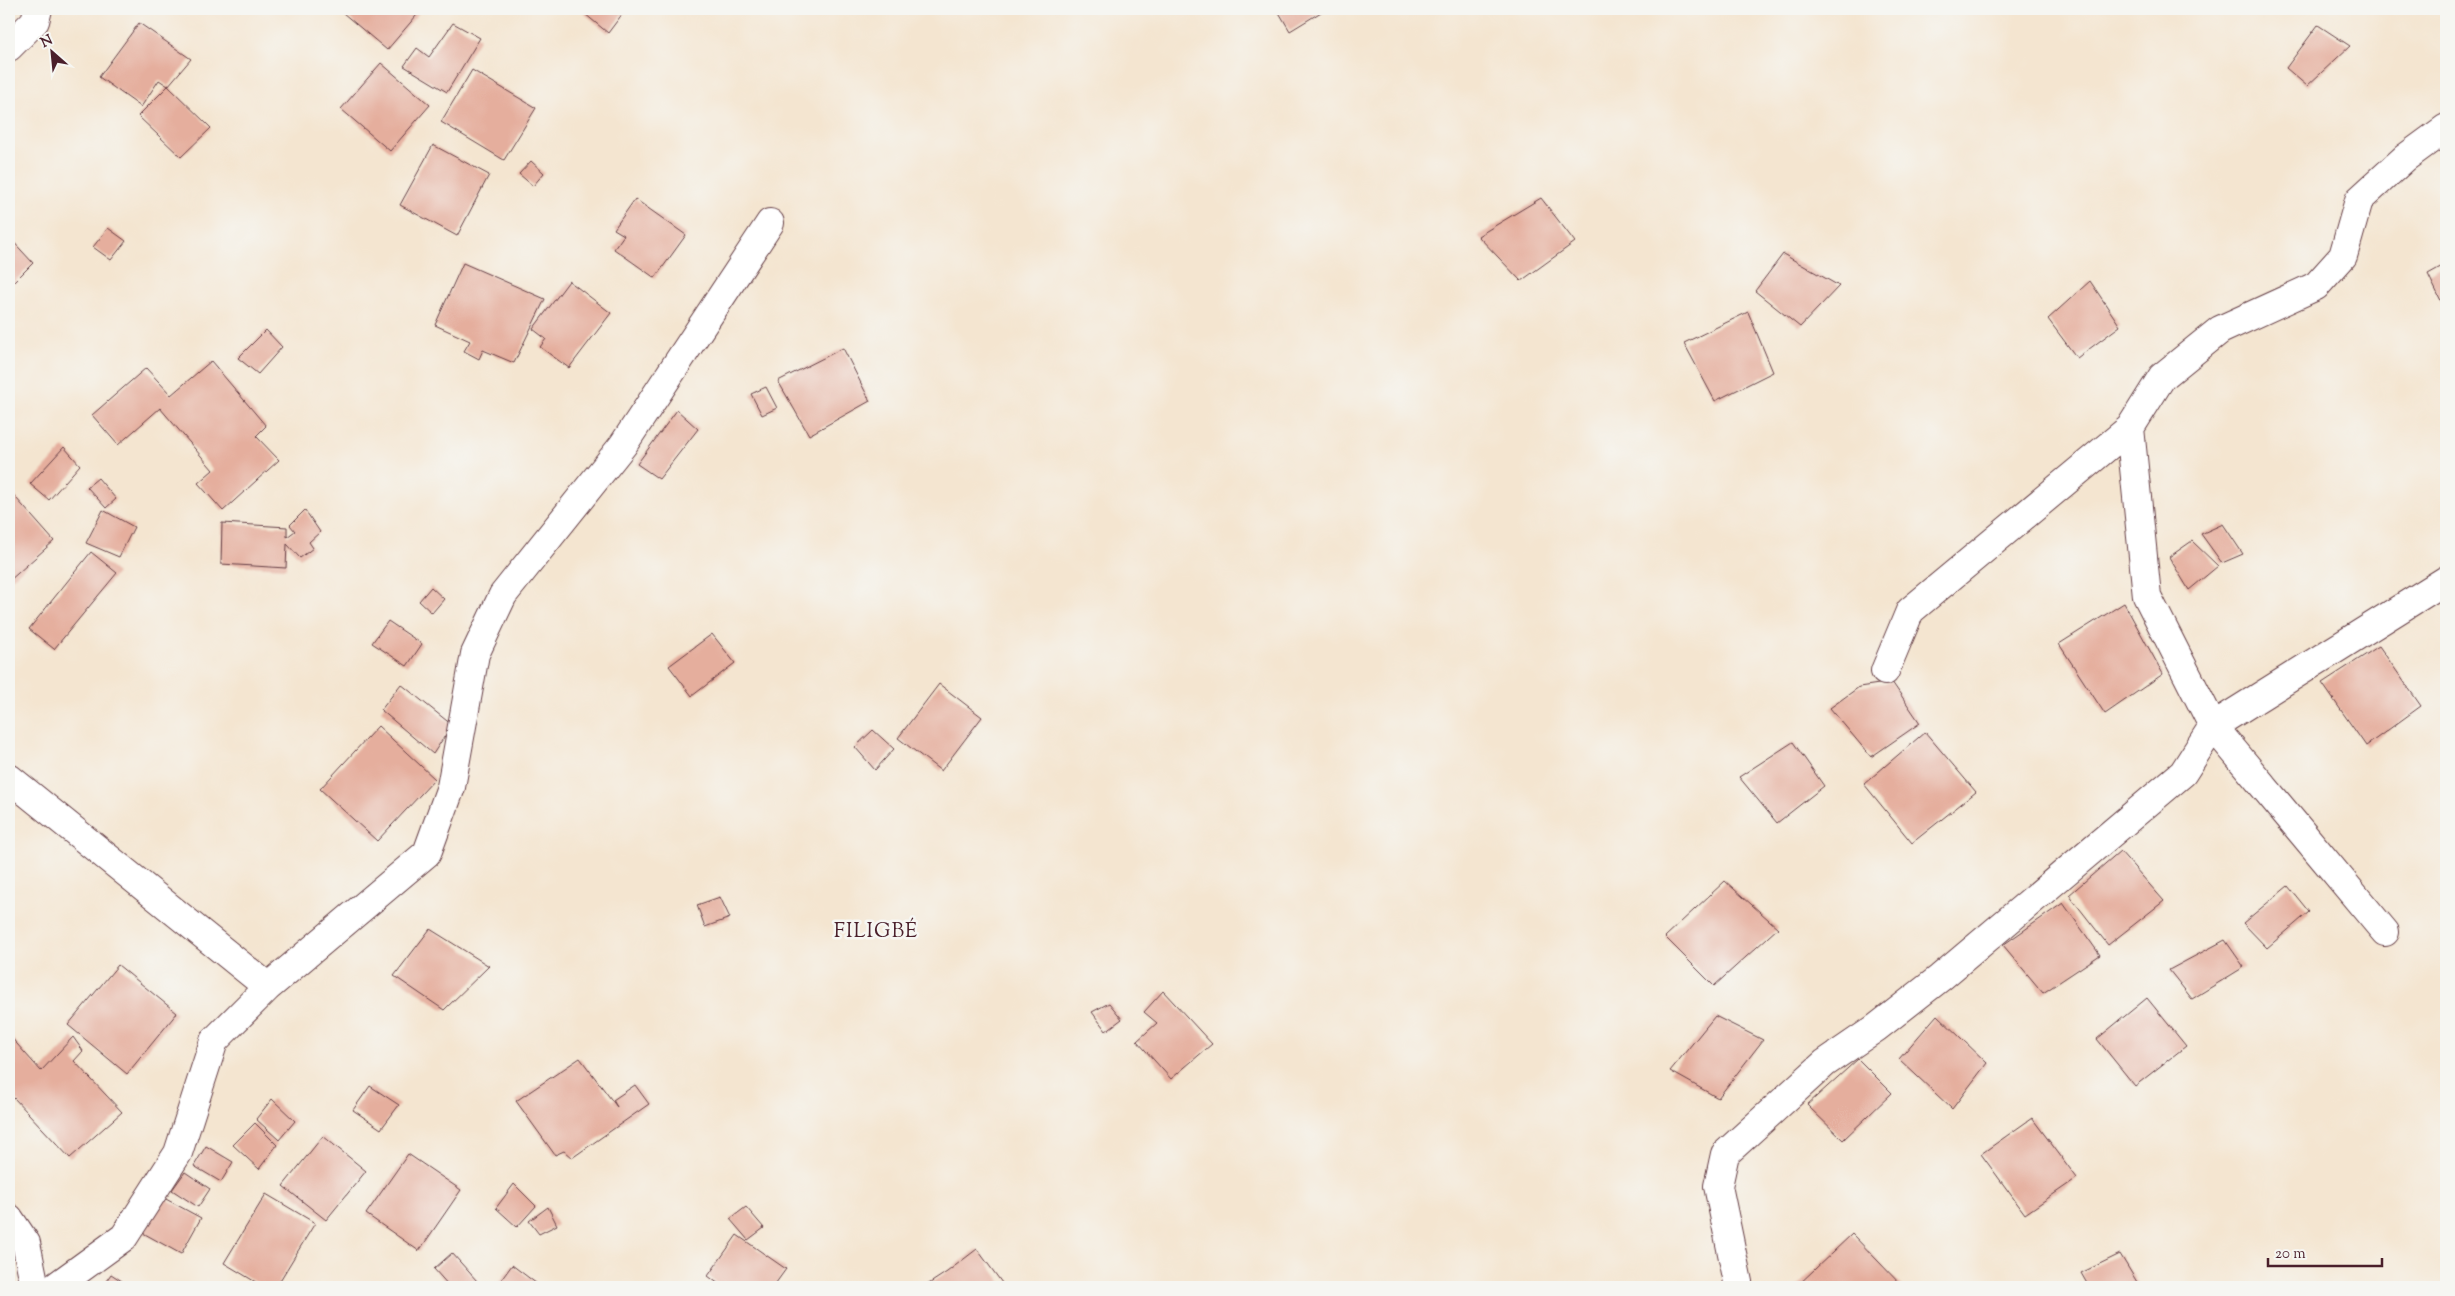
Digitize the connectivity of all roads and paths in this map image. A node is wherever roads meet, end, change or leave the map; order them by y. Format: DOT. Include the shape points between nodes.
graph roads {
  1 [pos="38,9"];
  2 [pos="9,47"];
  3 [pos="2446,128"];
  4 [pos="770,223"];
  5 [pos="2130,428"];
  6 [pos="2446,580"];
  7 [pos="1885,671"];
  8 [pos="2213,726"];
  9 [pos="9,778"];
  10 [pos="2385,932"];
  11 [pos="268,987"];
  12 [pos="9,1218"];
  13 [pos="35,1287"];
  14 [pos="55,1287"];
  15 [pos="1739,1287"];
  1 -- 2 [label="street" via="35,21"];
  3 -- 5 [label="street" via="2405,158 2359,200 2342,256 2316,286 2220,330 2162,377"];
  4 -- 11 [label="street" via="623,445 503,595 475,654 451,787 427,853"];
  5 -- 7 [label="street" via="1910,611"];
  5 -- 8 [label="street" via="2147,596"];
  6 -- 8 [label="street"];
  8 -- 10 [label="street"];
  8 -- 15 [label="street" via="2183,773 1940,978 1825,1063 1725,1154 1718,1186"];
  9 -- 11 [label="street"];
  11 -- 14 [label="street" via="214,1042 178,1153 124,1236"];
  12 -- 13 [label="street" via="26,1243"];
}
